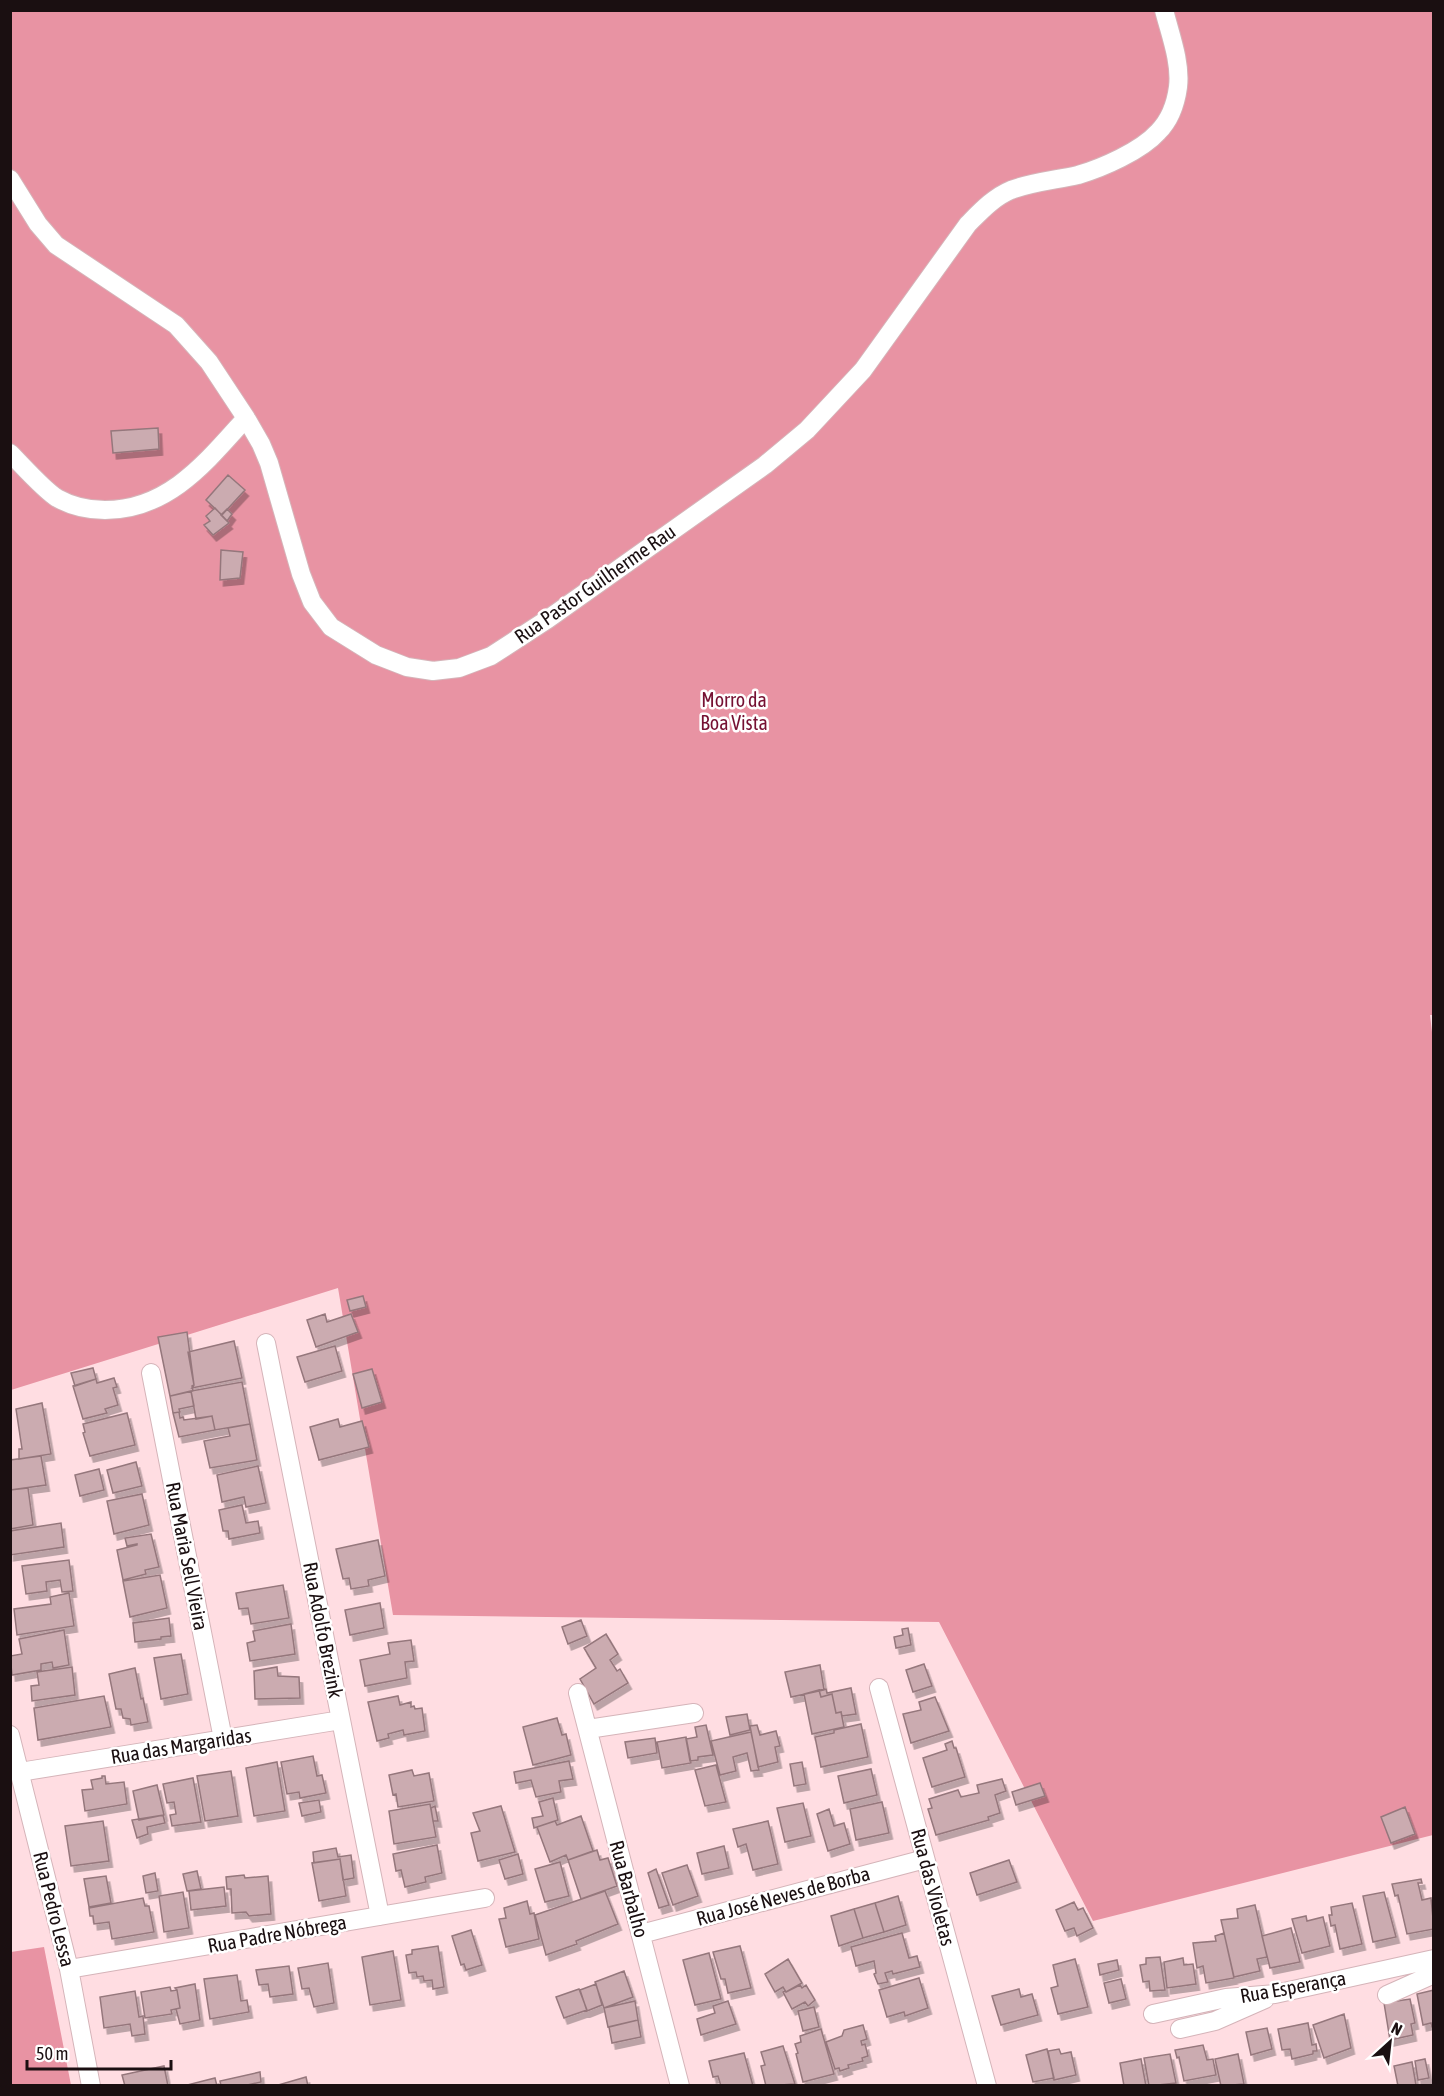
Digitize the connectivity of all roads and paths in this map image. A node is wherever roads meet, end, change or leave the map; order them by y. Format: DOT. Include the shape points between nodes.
graph roads {
  1 [pos="1164,10"];
  2 [pos="10,179"];
  3 [pos="246,418"];
  4 [pos="10,453"];
  5 [pos="266,1343"];
  6 [pos="151,1373"];
  7 [pos="879,1688"];
  8 [pos="578,1693"];
  9 [pos="694,1713"];
  10 [pos="341,1720"];
  11 [pos="588,1729"];
  12 [pos="10,1735"];
  13 [pos="223,1739"];
  14 [pos="20,1772"];
  15 [pos="925,1859"];
  16 [pos="485,1898"];
  17 [pos="380,1916"];
  18 [pos="641,1934"];
  19 [pos="1434,1959"];
  20 [pos="69,1969"];
  21 [pos="1434,1974"];
  22 [pos="1275,1994"];
  23 [pos="1387,1995"];
  24 [pos="1153,2014"];
  25 [pos="1180,2029"];
  26 [pos="91,2085"];
  27 [pos="680,2085"];
  28 [pos="987,2085"];
  1 -- 3 [label="street, Rua Pastor Guilherme Rau" via="1177,62 1178,85 1173,109 1158,132 1107,165 1011,190 984,207 863,370 807,430 765,465 491,656 459,668 433,671 407,667 376,655 331,627 312,602 269,463"];
  2 -- 3 [label="street, Rua Pastor Guilherme Rau" via="56,245 176,326 208,362"];
  3 -- 4 [label="street" via="183,482 155,500 123,510 84,510 56,497"];
  5 -- 10 [label="street, Rua Adolfo Brezink"];
  6 -- 13 [label="street, Rua Maria Sell Vieira"];
  7 -- 15 [label="street, Rua das Violetas"];
  8 -- 11 [label="street, Rua Barbalho"];
  9 -- 11 [label="street"];
  10 -- 13 [label="street, Rua das Margaridas"];
  10 -- 17 [label="street, Rua Adolfo Brezink"];
  11 -- 18 [label="street, Rua Barbalho"];
  12 -- 14 [label="street, Rua Pedro Lessa"];
  13 -- 14 [label="street, Rua das Margaridas"];
  14 -- 20 [label="street, Rua Pedro Lessa"];
  15 -- 18 [label="street, Rua José Neves de Borba"];
  15 -- 28 [label="street, Rua das Violetas"];
  16 -- 17 [label="street, Rua Padre Nóbrega"];
  17 -- 20 [label="street, Rua Padre Nóbrega"];
  18 -- 27 [label="street, Rua Barbalho"];
  19 -- 22 [label="street, Rua Esperança"];
  20 -- 26 [label="street, Rua Pedro Lessa"];
  21 -- 23 [label="street"];
  22 -- 24 [label="street, Rua Esperança" via="1226,1998"];
  22 -- 25 [label="street" via="1215,2021"];
}
